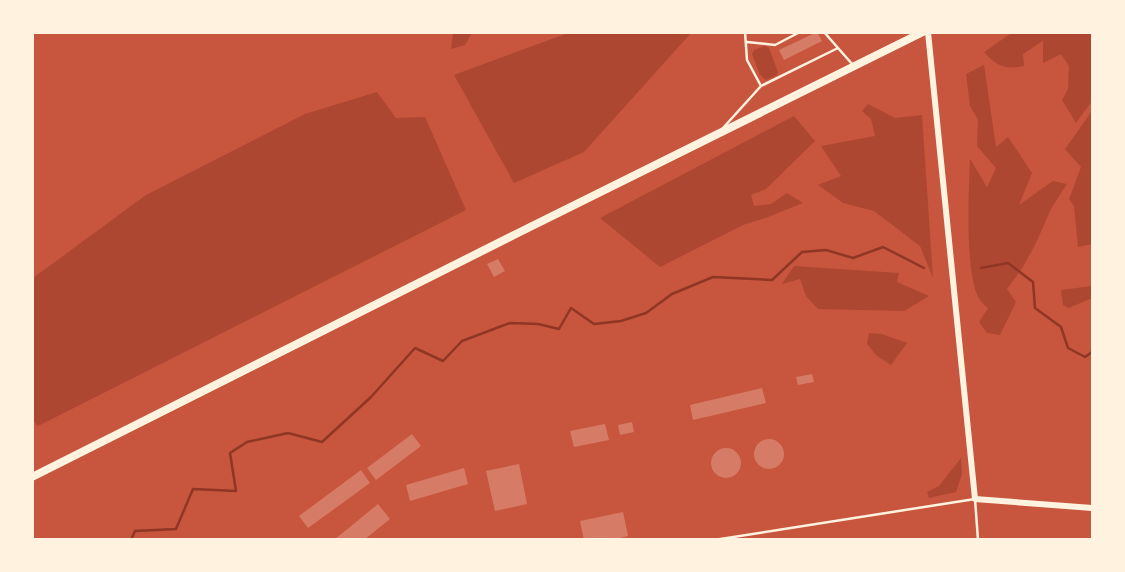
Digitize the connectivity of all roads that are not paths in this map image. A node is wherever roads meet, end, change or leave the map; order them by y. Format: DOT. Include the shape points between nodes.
graph roads {
  1 [pos="745,32"];
  2 [pos="800,32"];
  3 [pos="824,32"];
  4 [pos="922,32"];
  5 [pos="928,32"];
  6 [pos="746,42"];
  7 [pos="838,48"];
  8 [pos="854,66"];
  9 [pos="761,86"];
  10 [pos="720,132"];
  11 [pos="32,477"];
  12 [pos="975,499"];
  13 [pos="1092,508"];
  14 [pos="714,540"];
  15 [pos="978,540"];
  1 -- 6 [label="lane"];
  2 -- 6 [label="lane" via="775,44"];
  3 -- 7 [label="lane"];
  4 -- 8 [label="main road"];
  5 -- 12 [label="street"];
  6 -- 9 [label="lane" via="747,60"];
  7 -- 8 [label="lane"];
  7 -- 9 [label="lane"];
  8 -- 10 [label="main road"];
  9 -- 10 [label="lane"];
  10 -- 11 [label="main road"];
  12 -- 13 [label="street"];
  12 -- 14 [label="lane"];
  12 -- 15 [label="lane"];
}
